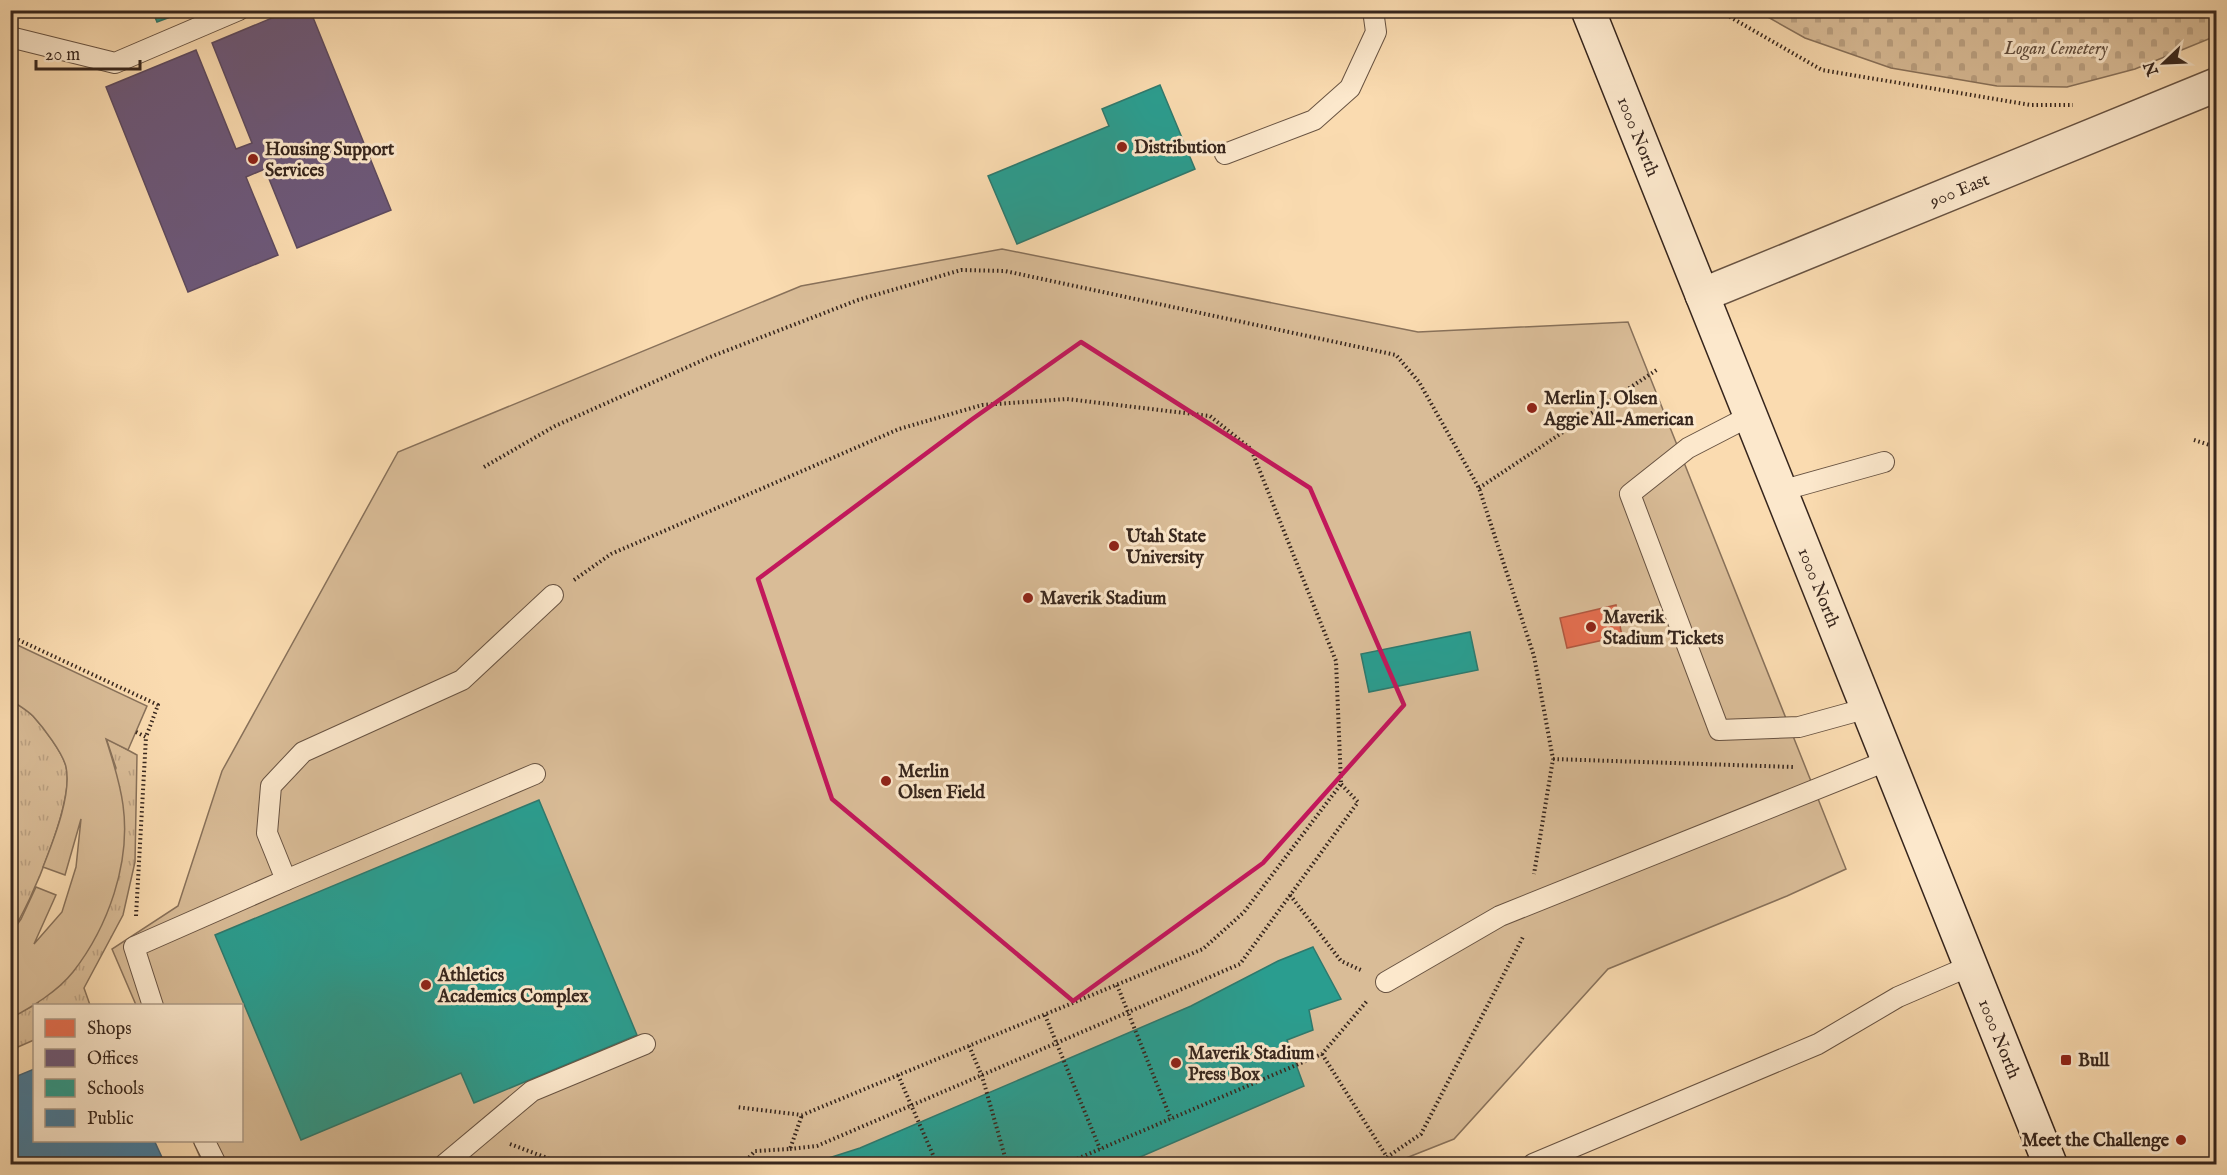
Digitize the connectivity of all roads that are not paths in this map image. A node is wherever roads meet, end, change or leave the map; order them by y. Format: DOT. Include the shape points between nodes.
graph roads {
  1 [pos="239,10"];
  2 [pos="1373,10"];
  3 [pos="1588,10"];
  4 [pos="10,37"];
  5 [pos="2217,85"];
  6 [pos="1225,154"];
  7 [pos="1702,295"];
  8 [pos="1750,416"];
  9 [pos="1884,462"];
  10 [pos="1780,491"];
  11 [pos="553,595"];
  12 [pos="1868,708"];
  13 [pos="1888,760"];
  14 [pos="535,774"];
  15 [pos="286,880"];
  16 [pos="1970,966"];
  17 [pos="1386,982"];
  18 [pos="153,1004"];
  19 [pos="645,1044"];
  20 [pos="205,1142"];
  21 [pos="216,1164"];
  22 [pos="445,1164"];
  23 [pos="1533,1164"];
  24 [pos="2050,1164"];
  1 -- 4 [label="lane" via="115,63"];
  2 -- 6 [label="lane" via="1376,32 1350,88 1314,120"];
  3 -- 7 [label="street, 1000 North"];
  5 -- 7 [label="street, 900 East"];
  7 -- 8 [label="street, 1000 North"];
  8 -- 10 [label="street, 1000 North"];
  8 -- 12 [label="lane" via="1688,448 1630,494 1719,730 1799,727"];
  9 -- 10 [label="lane"];
  10 -- 12 [label="street, 1000 North"];
  11 -- 15 [label="lane" via="462,680 303,752 271,786 267,833"];
  12 -- 13 [label="street, 1000 North"];
  13 -- 16 [label="street, 1000 North"];
  13 -- 17 [label="lane" via="1500,916"];
  14 -- 15 [label="lane"];
  15 -- 18 [label="lane" via="134,947"];
  16 -- 23 [label="lane" via="1898,997 1818,1044"];
  16 -- 24 [label="street, 1000 North"];
  19 -- 22 [label="lane" via="532,1091"];
  20 -- 21 [label="lane"];
}
